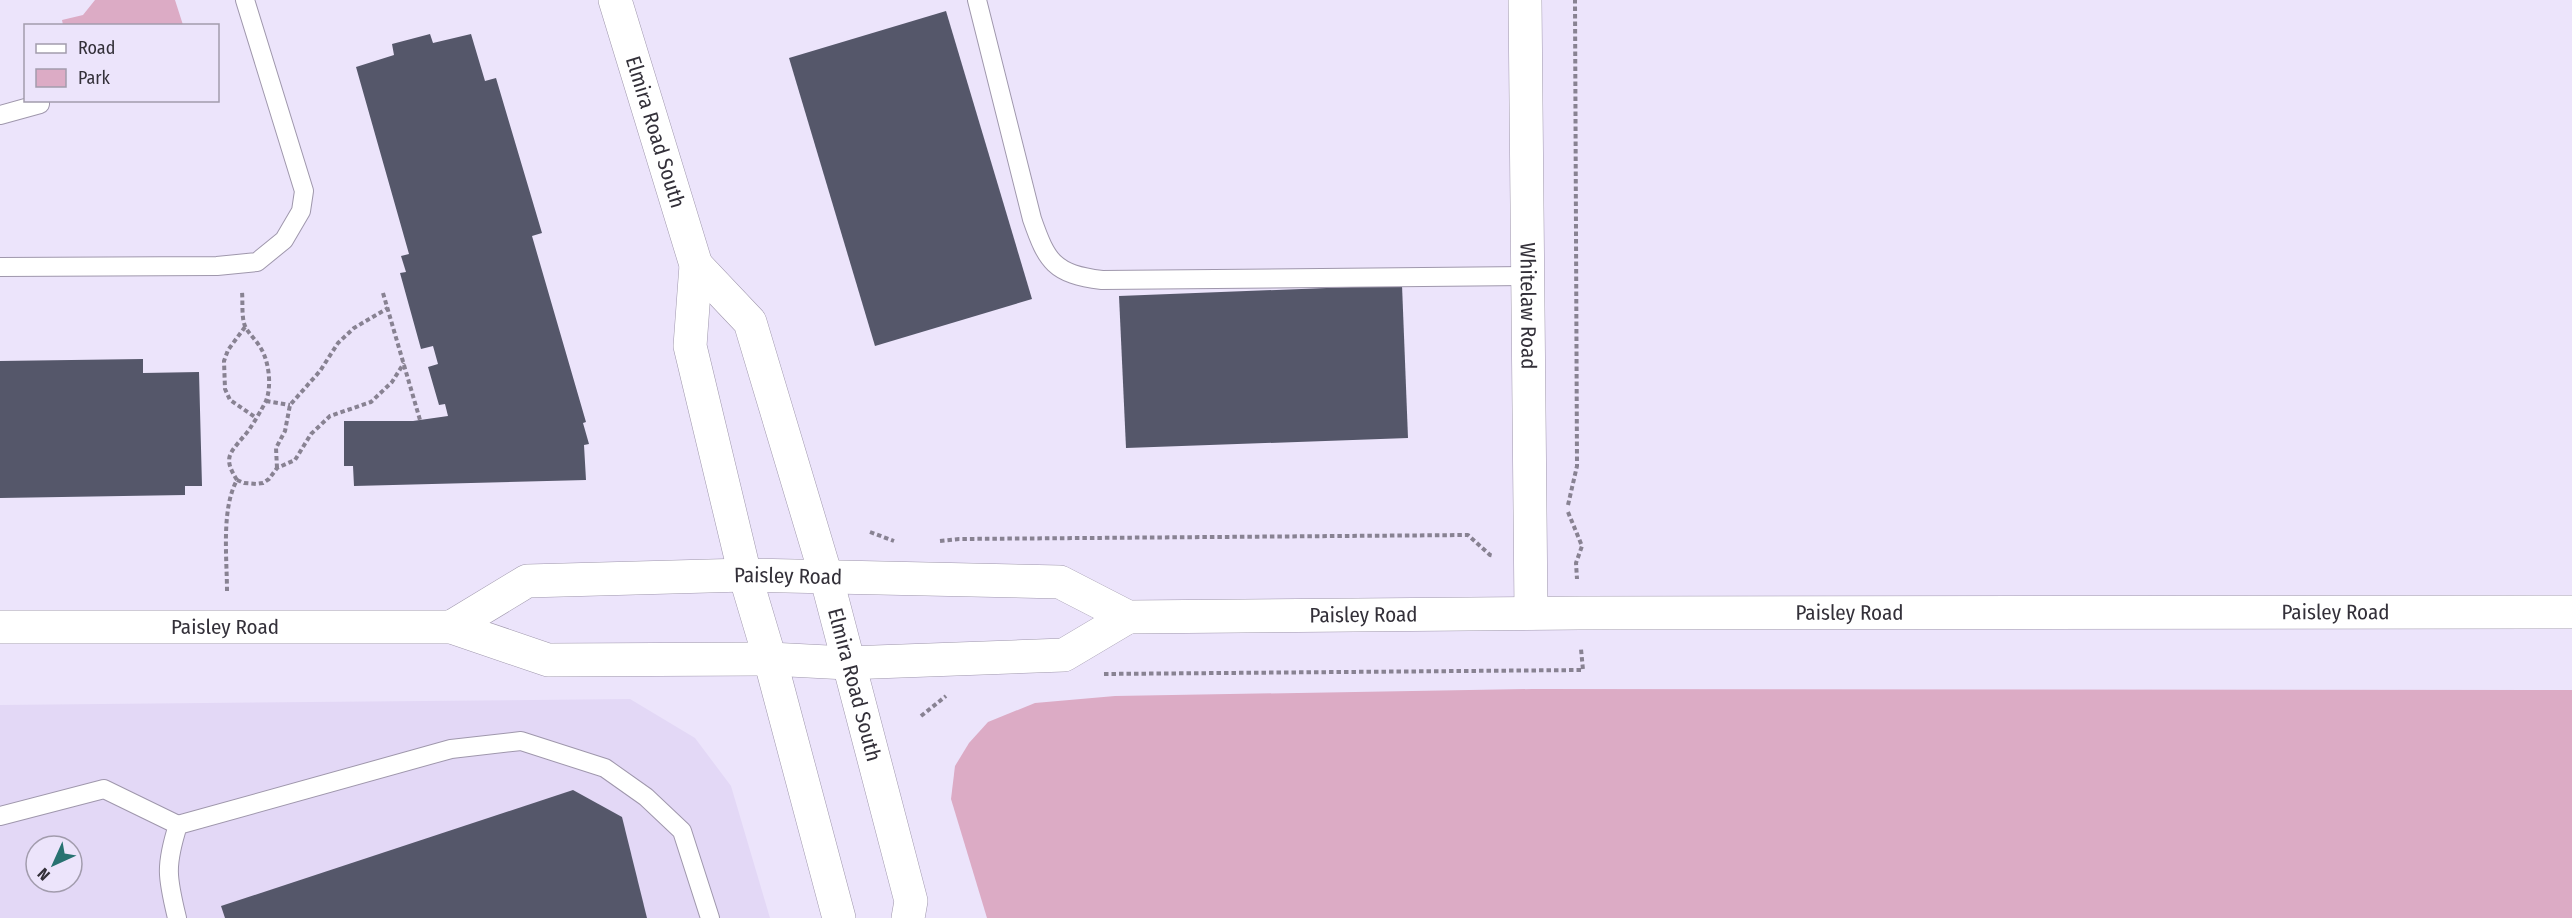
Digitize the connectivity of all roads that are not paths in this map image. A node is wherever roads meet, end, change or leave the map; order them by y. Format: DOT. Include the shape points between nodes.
graph roads {
  1 [pos="245,0"];
  2 [pos="615,0"];
  3 [pos="976,0"];
  4 [pos="1525,0"];
  5 [pos="40,104"];
  6 [pos="0,115"];
  7 [pos="696,265"];
  8 [pos="0,267"];
  9 [pos="1527,276"];
  10 [pos="745,575"];
  11 [pos="826,576"];
  12 [pos="2572,612"];
  13 [pos="1531,613"];
  14 [pos="1128,616"];
  15 [pos="0,627"];
  16 [pos="451,627"];
  17 [pos="771,659"];
  18 [pos="847,663"];
  19 [pos="0,816"];
  20 [pos="178,825"];
  21 [pos="177,918"];
  22 [pos="710,918"];
  23 [pos="839,918"];
  24 [pos="908,918"];
  1 -- 8 [label="lane" via="303,191 301,211 284,240 257,262 240,264"];
  2 -- 7 [label="main road, Elmira Road South"];
  3 -- 9 [label="lane" via="1042,249 1067,273 1102,280"];
  4 -- 9 [label="main road, Whitelaw Road"];
  5 -- 6 [label="lane"];
  7 -- 10 [label="main road, Elmira Road South" via="690,346"];
  7 -- 11 [label="main road, Elmira Road South" via="750,322"];
  9 -- 13 [label="main road, Whitelaw Road"];
  10 -- 11 [label="main road, Paisley Road"];
  10 -- 16 [label="main road, Paisley Road" via="526,581"];
  10 -- 17 [label="main road, Elmira Road South"];
  11 -- 14 [label="main road, Paisley Road" via="1060,582"];
  11 -- 18 [label="main road, Elmira Road South"];
  12 -- 13 [label="main road, Paisley Road"];
  13 -- 14 [label="main road, Paisley Road"];
  14 -- 18 [label="main road, Paisley Road" via="1064,656"];
  15 -- 16 [label="main road, Paisley Road"];
  16 -- 17 [label="main road, Paisley Road" via="548,660"];
  17 -- 18 [label="main road, Paisley Road"];
  17 -- 23 [label="main road, Elmira Road South"];
  18 -- 24 [label="main road, Elmira Road South" via="911,901"];
  19 -- 20 [label="lane" via="104,789"];
  20 -- 21 [label="lane" via="169,853 168,882"];
  20 -- 22 [label="lane" via="451,749 521,741 605,768 646,797 682,831"];
}
